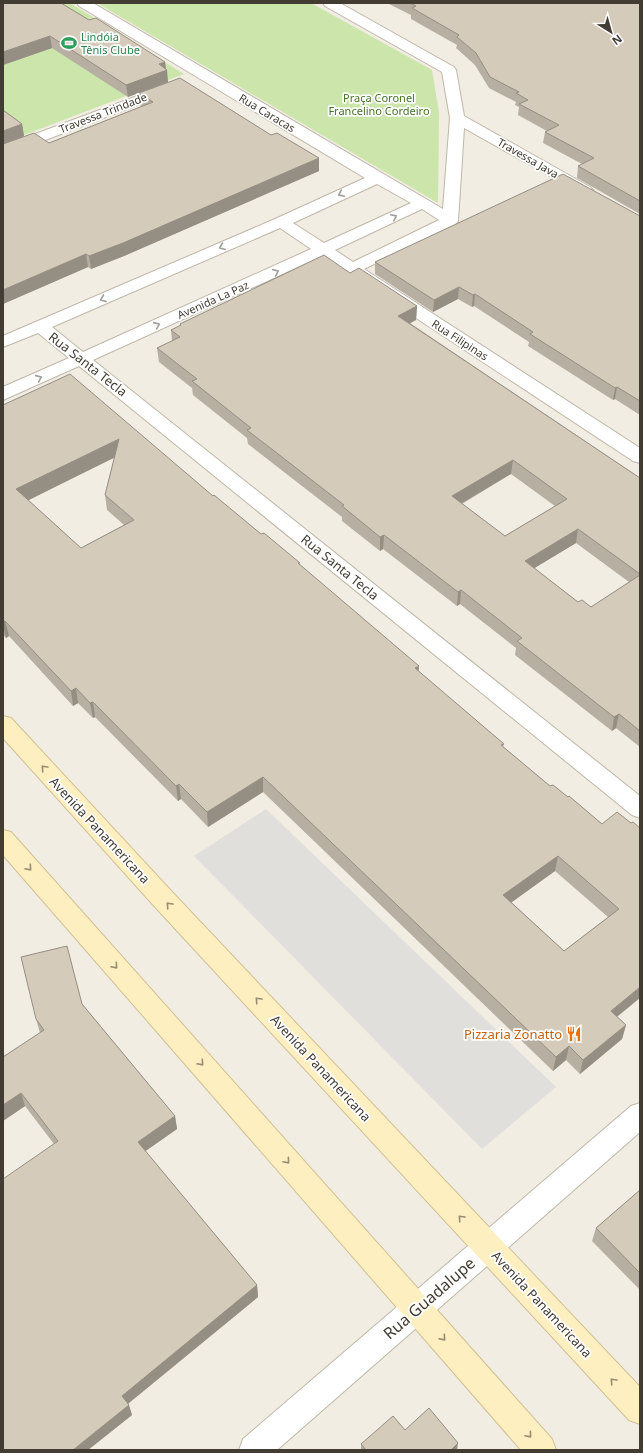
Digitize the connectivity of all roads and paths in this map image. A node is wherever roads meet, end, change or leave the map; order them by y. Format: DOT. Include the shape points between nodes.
graph roads {
  1 [pos="84,3"];
  2 [pos="330,3"];
  3 [pos="203,75"];
  4 [pos="457,118"];
  5 [pos="3,152"];
  6 [pos="377,178"];
  7 [pos="599,198"];
  8 [pos="423,203"];
  9 [pos="450,221"];
  10 [pos="281,222"];
  11 [pos="323,250"];
  12 [pos="352,269"];
  13 [pos="40,326"];
  14 [pos="3,342"];
  15 [pos="82,358"];
  16 [pos="3,394"];
  17 [pos="640,457"];
  18 [pos="3,724"];
  19 [pos="640,809"];
  20 [pos="3,839"];
  21 [pos="640,1115"];
  22 [pos="488,1247"];
  23 [pos="417,1308"];
  24 [pos="640,1409"];
  25 [pos="254,1450"];
  26 [pos="541,1450"];
  1 -- 3 [label="street, Rua Caracas"];
  2 -- 4 [label="street" via="449,70"];
  3 -- 5 [label="street, Travessa Trindade"];
  3 -- 6 [label="street, Rua Caracas"];
  4 -- 7 [label="street, Travessa Java"];
  4 -- 9 [label="street"];
  6 -- 8 [label="street, Rua Caracas"];
  6 -- 10 [label="street, one-way"];
  8 -- 9 [label="street, Rua Caracas"];
  11 -- 8 [label="street, Avenida La Paz, one-way"];
  9 -- 12 [label="street"];
  10 -- 11 [label="street, Rua Filipinas"];
  10 -- 13 [label="street, one-way"];
  11 -- 12 [label="street, Rua Filipinas"];
  15 -- 11 [label="street, Avenida La Paz, one-way"];
  12 -- 17 [label="street, Rua Filipinas"];
  13 -- 14 [label="street"];
  13 -- 15 [label="street, Rua Santa Tecla"];
  16 -- 15 [label="street, Avenida La Paz, one-way"];
  15 -- 19 [label="street, Rua Santa Tecla"];
  22 -- 18 [label="street, Avenida Panamericana, one-way"];
  20 -- 23 [label="street, one-way"];
  21 -- 22 [label="street, Rua Guadalupe"];
  22 -- 23 [label="street, Rua Guadalupe"];
  24 -- 22 [label="street, Avenida Panamericana, one-way"];
  23 -- 25 [label="street, Rua Guadalupe"];
  23 -- 26 [label="street, one-way"];
}
